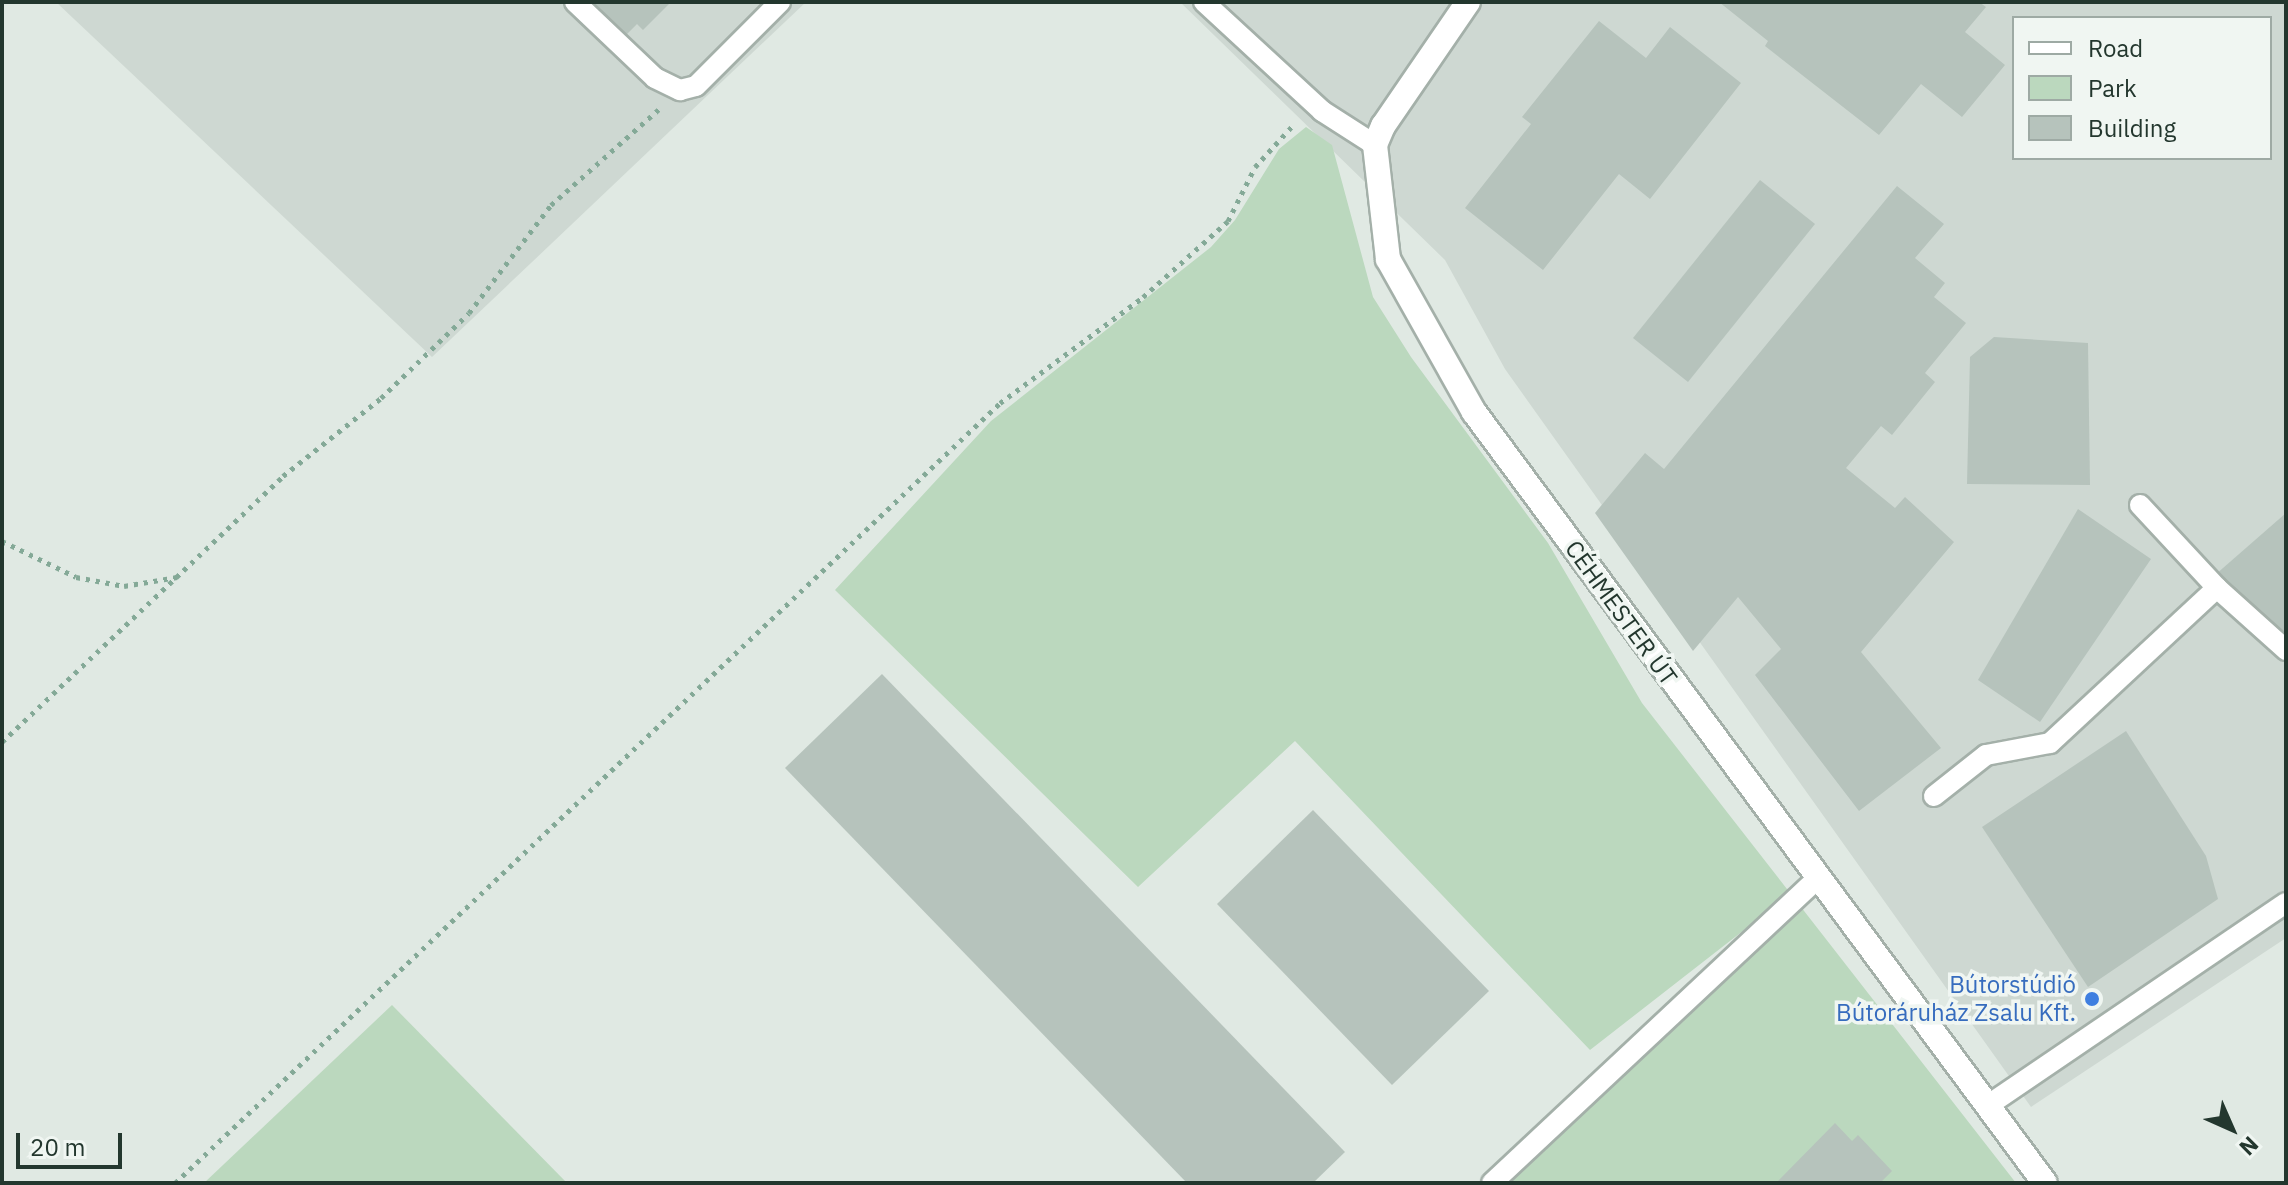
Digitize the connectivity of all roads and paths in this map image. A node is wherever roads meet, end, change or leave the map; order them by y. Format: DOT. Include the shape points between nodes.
graph roads {
  1 [pos="575,2"];
  2 [pos="780,2"];
  3 [pos="1204,2"];
  4 [pos="1468,2"];
  5 [pos="680,90"];
  6 [pos="1313,103"];
  7 [pos="1375,145"];
  8 [pos="2140,505"];
  9 [pos="2,541"];
  10 [pos="178,577"];
  11 [pos="2217,588"];
  12 [pos="2286,650"];
  13 [pos="2,742"];
  14 [pos="1934,796"];
  15 [pos="1817,879"];
  16 [pos="2286,903"];
  17 [pos="1987,1106"];
  18 [pos="175,1183"];
  19 [pos="1492,1183"];
  20 [pos="2045,1183"];
  1 -- 5 [label="lane" via="655,78"];
  2 -- 5 [label="lane" via="696,86"];
  3 -- 6 [label="lane"];
  4 -- 7 [label="street"];
  5 -- 10 [label="path" via="551,205 469,313 381,398 283,476"];
  6 -- 7 [label="lane"];
  6 -- 18 [label="path" via="1255,167 1228,221 1143,297 1000,403"];
  7 -- 15 [label="street, CÉHMESTER ÚT" via="1388,259 1474,412"];
  8 -- 11 [label="lane"];
  9 -- 10 [label="path" via="76,577 124,586"];
  10 -- 13 [label="path"];
  11 -- 12 [label="lane"];
  11 -- 14 [label="lane" via="2050,743 1986,755"];
  15 -- 17 [label="street, CÉHMESTER ÚT"];
  15 -- 19 [label="lane"];
  16 -- 17 [label="lane"];
  17 -- 20 [label="street, CÉHMESTER ÚT"];
}
